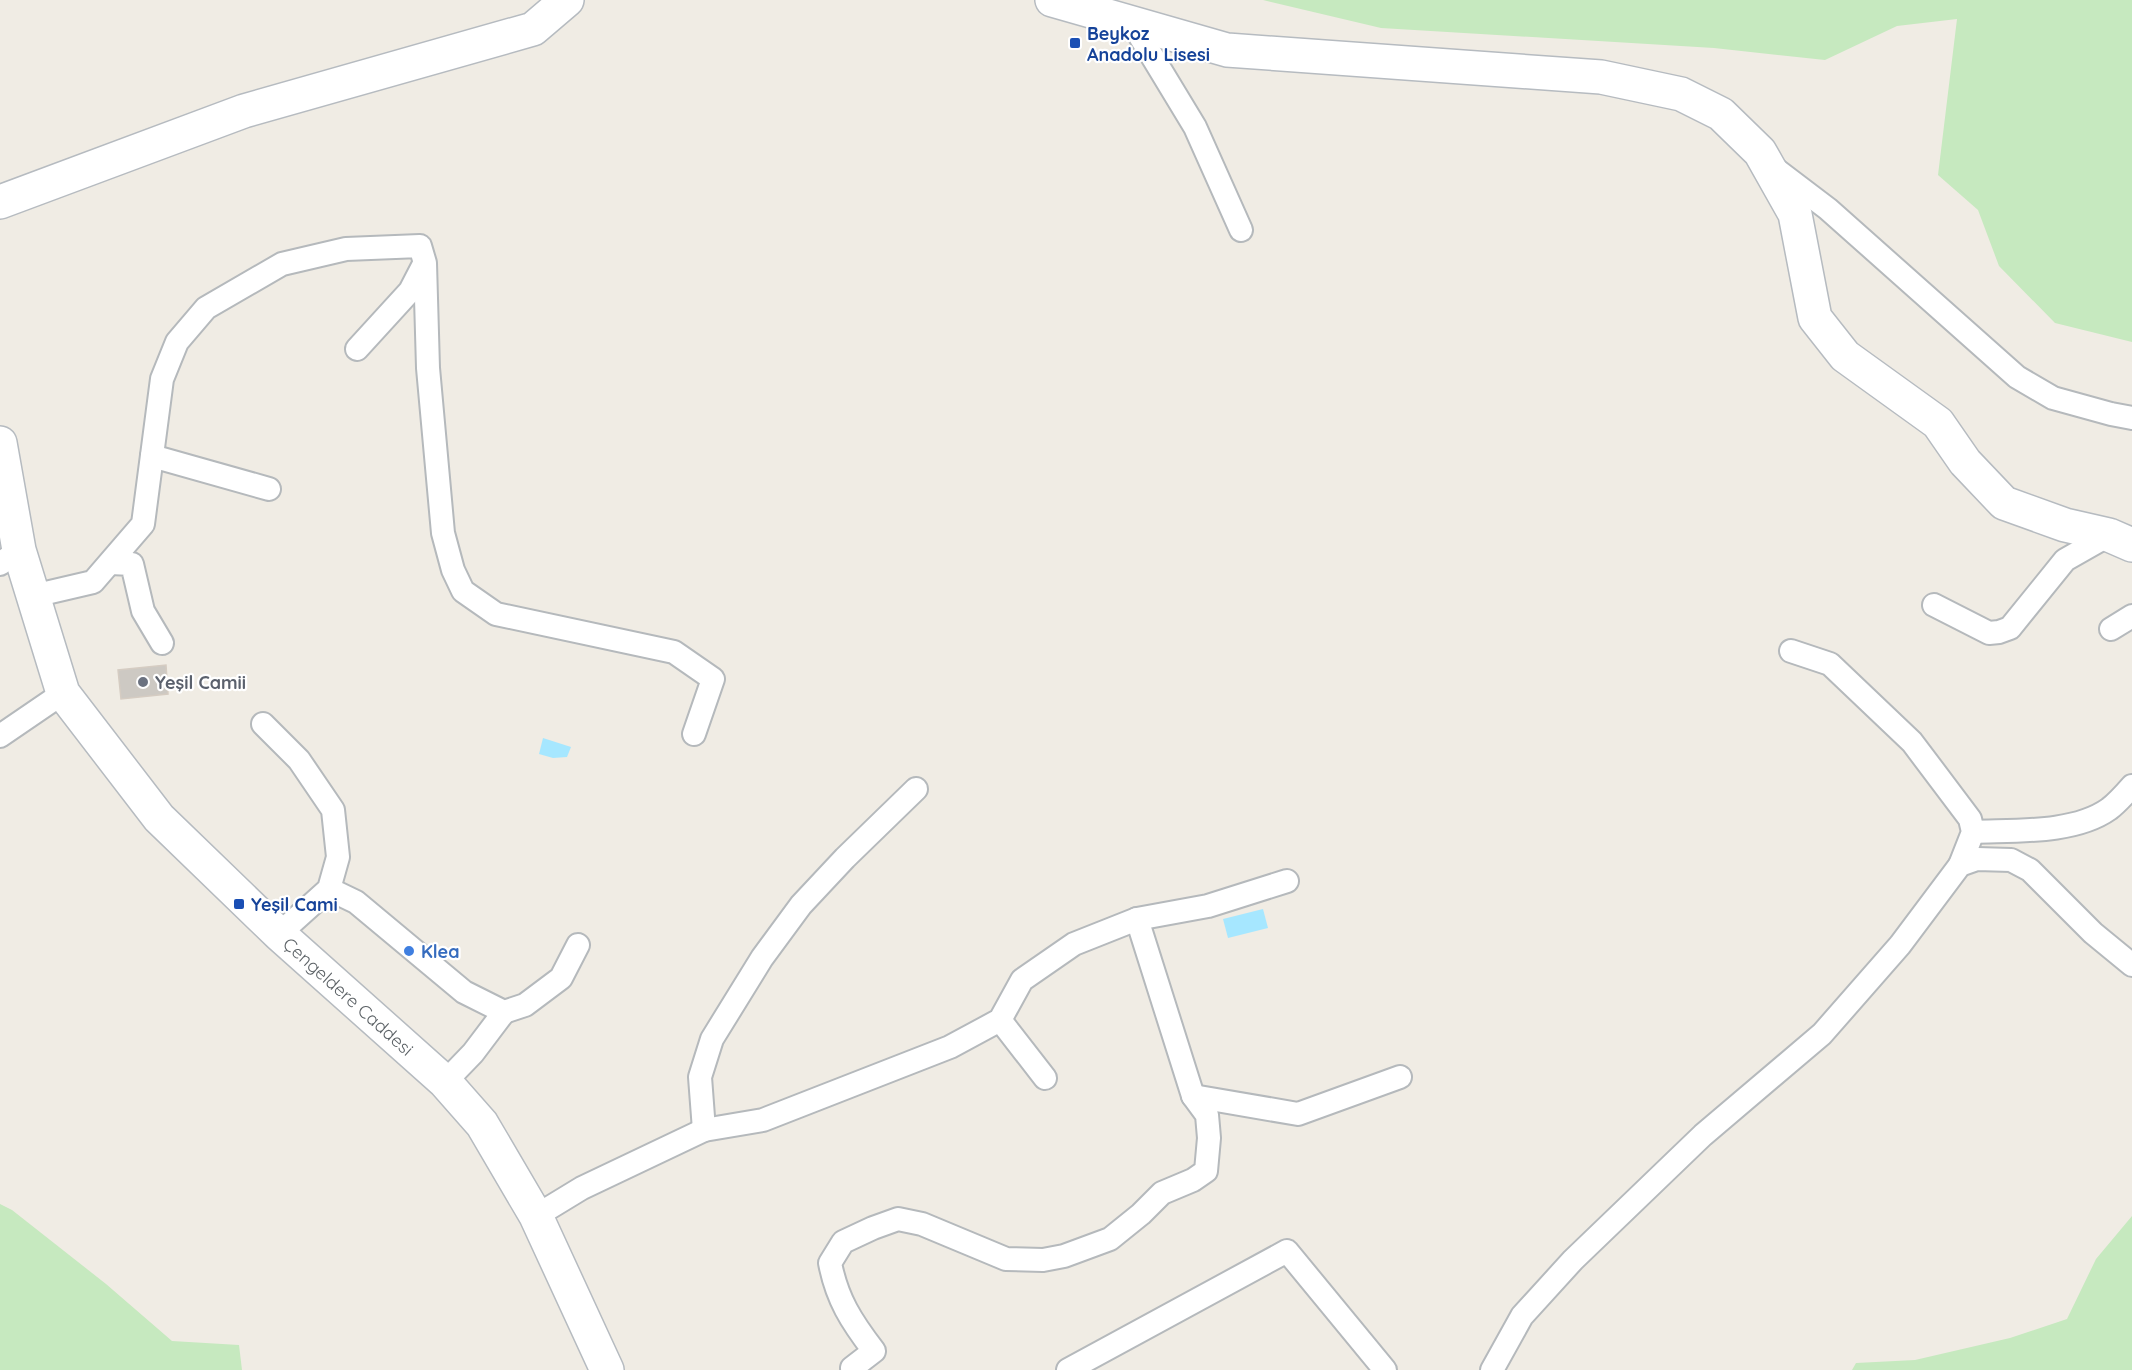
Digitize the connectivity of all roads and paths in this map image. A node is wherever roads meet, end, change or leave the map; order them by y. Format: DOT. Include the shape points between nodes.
graph roads {
  1 [pos="567,0"];
  2 [pos="1052,0"];
  3 [pos="1132,23"];
  4 [pos="1766,162"];
  5 [pos="0,202"];
  6 [pos="1241,230"];
  7 [pos="425,263"];
  8 [pos="357,349"];
  9 [pos="2132,418"];
  10 [pos="0,443"];
  11 [pos="152,456"];
  12 [pos="269,489"];
  13 [pos="2120,540"];
  14 [pos="10,557"];
  15 [pos="110,563"];
  16 [pos="33,596"];
  17 [pos="1934,605"];
  18 [pos="2132,616"];
  19 [pos="2111,629"];
  20 [pos="162,643"];
  21 [pos="1791,651"];
  22 [pos="63,693"];
  23 [pos="263,724"];
  24 [pos="694,734"];
  25 [pos="0,736"];
  26 [pos="2132,786"];
  27 [pos="916,789"];
  28 [pos="1973,832"];
  29 [pos="1960,866"];
  30 [pos="1287,881"];
  31 [pos="329,889"];
  32 [pos="1137,919"];
  33 [pos="279,934"];
  34 [pos="578,945"];
  35 [pos="2132,965"];
  36 [pos="504,1012"];
  37 [pos="1000,1020"];
  38 [pos="1400,1077"];
  39 [pos="1045,1078"];
  40 [pos="445,1082"];
  41 [pos="1193,1096"];
  42 [pos="704,1130"];
  43 [pos="536,1216"];
  44 [pos="852,1368"];
  45 [pos="607,1370"];
  46 [pos="1068,1370"];
  47 [pos="1385,1370"];
  48 [pos="1492,1370"];
  1 -- 5 [label="street" via="533,29 244,111"];
  2 -- 3 [label="street"];
  3 -- 4 [label="street" via="1227,50 1601,77 1681,94 1721,114"];
  3 -- 6 [label="street" via="1195,128"];
  4 -- 9 [label="street" via="1828,209 2017,377 2053,398"];
  4 -- 13 [label="street" via="1795,213 1815,318 1845,356 1938,423 1965,462 2004,503"];
  7 -- 8 [label="street" via="410,291"];
  7 -- 11 [label="street" via="420,246 346,249 282,264 206,308 177,342 162,379"];
  7 -- 24 [label="street" via="428,368 443,533 463,591 496,614 674,652 713,679"];
  10 -- 14 [label="street, Çengeldere Caddesi"];
  11 -- 12 [label="street"];
  11 -- 15 [label="street" via="143,524"];
  13 -- 17 [label="street" via="2065,560 2010,628 1999,632 1989,633"];
  14 -- 16 [label="street, Çengeldere Caddesi"];
  15 -- 16 [label="street" via="93,582"];
  15 -- 20 [label="street" via="132,564 143,611"];
  16 -- 22 [label="street, Çengeldere Caddesi"];
  18 -- 19 [label="street"];
  21 -- 28 [label="street" via="1830,664 1912,742 1970,819"];
  22 -- 25 [label="street"];
  22 -- 33 [label="street, Çengeldere Caddesi" via="159,818"];
  23 -- 31 [label="street" via="299,760 333,810 338,856"];
  26 -- 28 [label="street" via="2108,809 2087,820 2052,828"];
  27 -- 42 [label="street" via="801,905 762,958 712,1040 700,1077"];
  28 -- 29 [label="street"];
  29 -- 35 [label="street" via="1977,859 2011,860 2031,870 2093,933"];
  29 -- 48 [label="street" via="1900,945 1822,1034 1703,1136 1574,1260 1522,1316"];
  30 -- 32 [label="street" via="1208,906"];
  31 -- 33 [label="street"];
  31 -- 36 [label="street" via="356,902 464,992"];
  32 -- 37 [label="street" via="1074,944 1022,980"];
  32 -- 41 [label="street"];
  33 -- 40 [label="street, Çengeldere Caddesi"];
  34 -- 36 [label="street" via="561,978 525,1005"];
  36 -- 40 [label="street"];
  37 -- 39 [label="street"];
  37 -- 42 [label="street" via="950,1047 763,1120"];
  38 -- 41 [label="street" via="1298,1114"];
  40 -- 43 [label="street, Çengeldere Caddesi" via="482,1124"];
  41 -- 44 [label="street" via="1207,1115 1206,1172 1162,1193 1110,1239 1064,1256 1006,1259 922,1224 898,1220 843,1242 830,1263 835,1286 853,1324 874,1351"];
  42 -- 43 [label="street" via="582,1188"];
  43 -- 45 [label="street, Çengeldere Caddesi"];
  46 -- 47 [label="street" via="1287,1251"];
}
